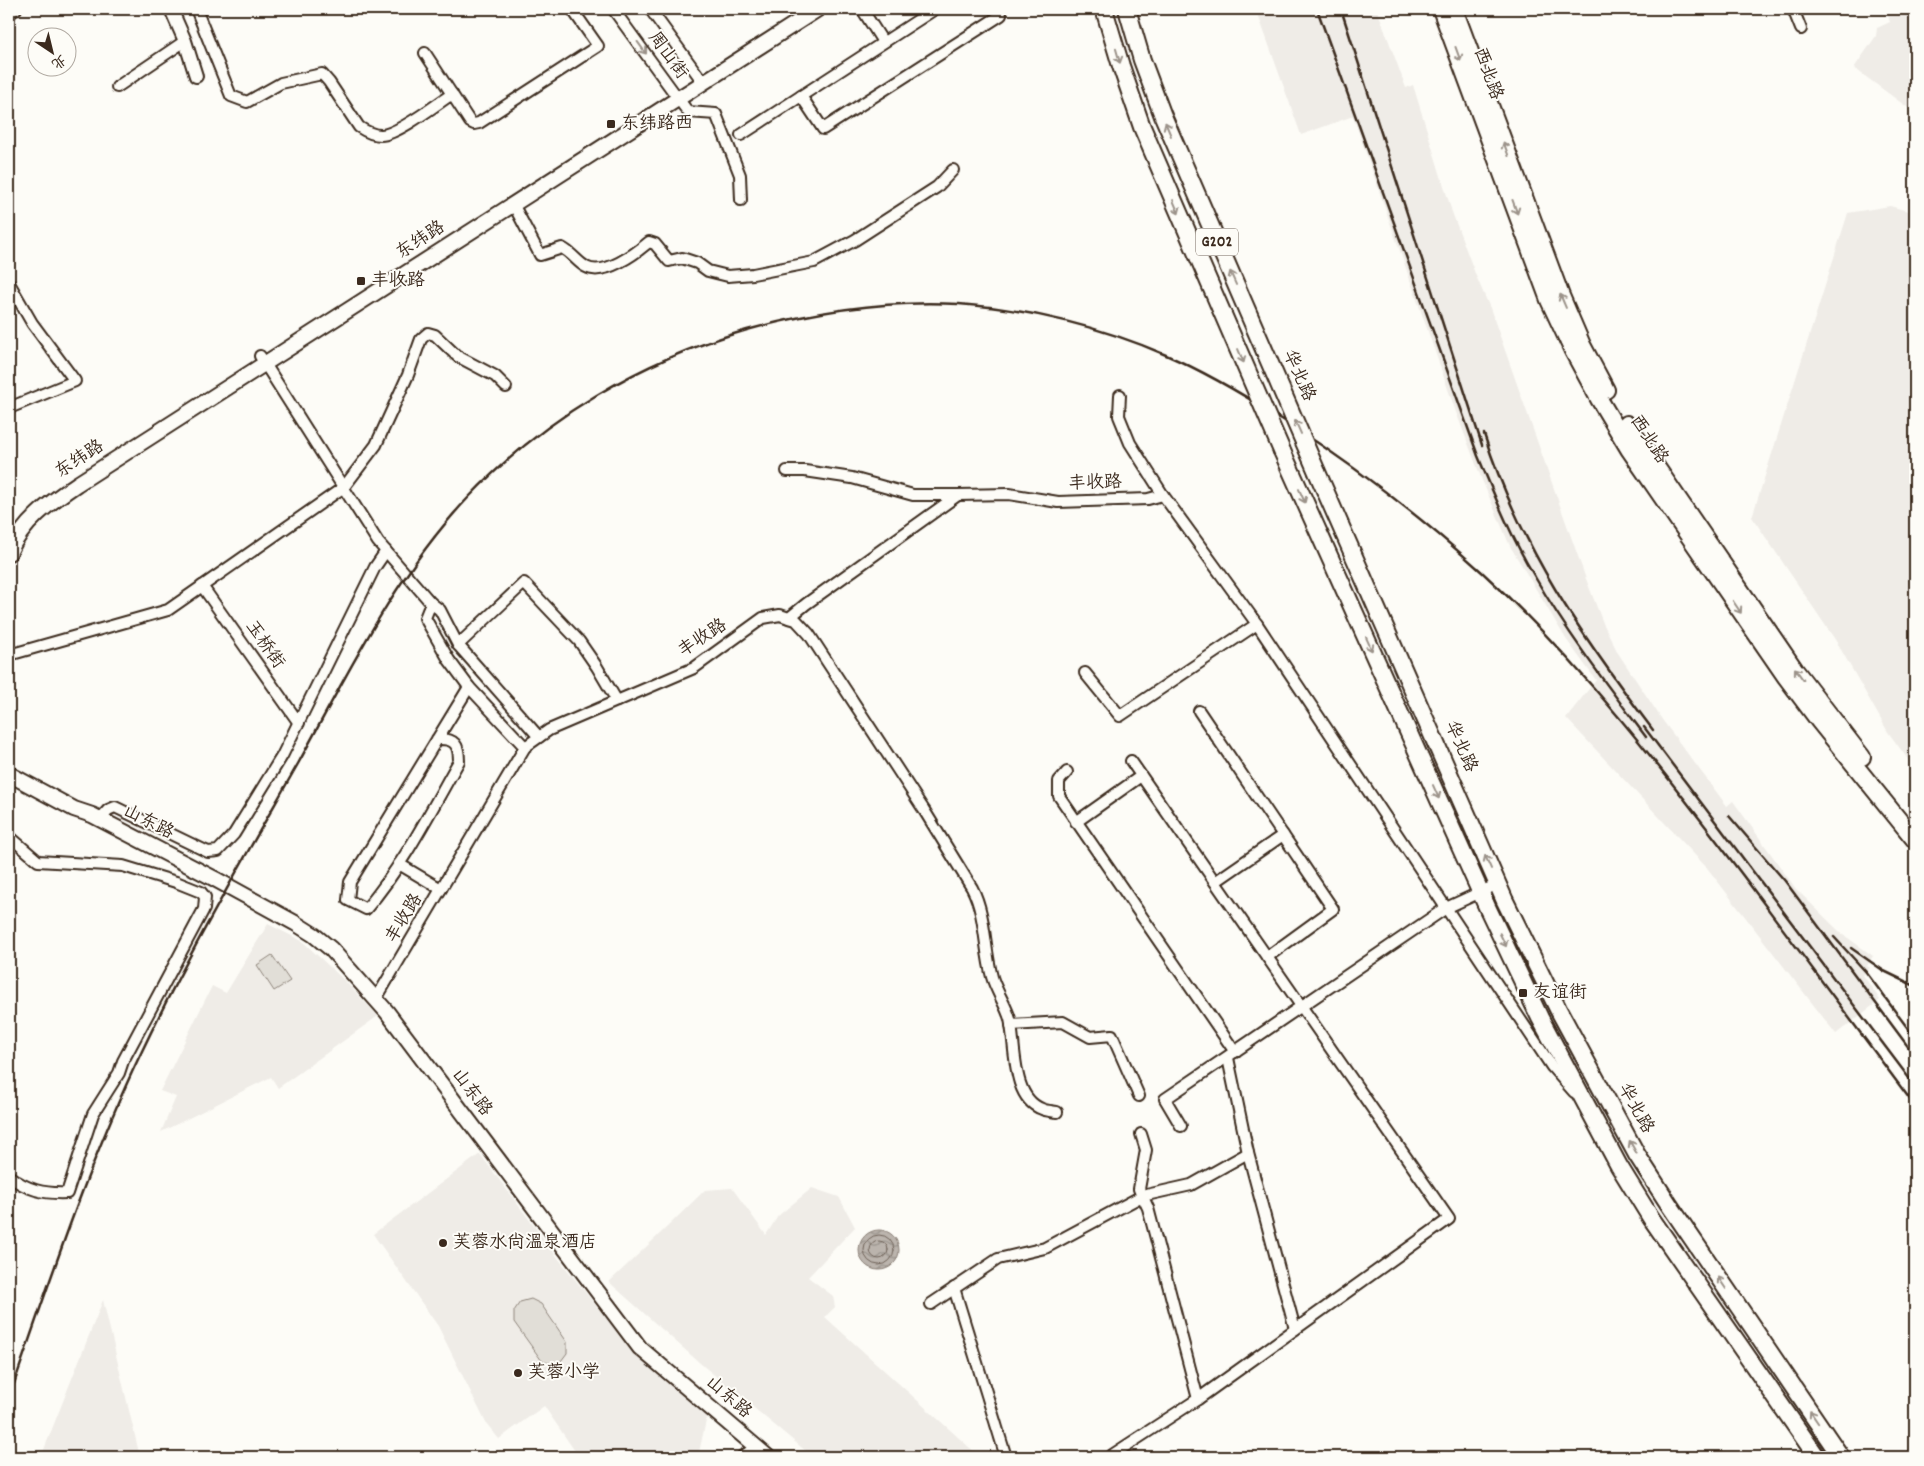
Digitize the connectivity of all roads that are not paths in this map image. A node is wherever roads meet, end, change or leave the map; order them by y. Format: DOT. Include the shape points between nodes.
graph roads {
  1 [pos="16,9"];
  2 [pos="171,9"];
  3 [pos="196,9"];
  4 [pos="572,9"];
  5 [pos="613,9"];
  6 [pos="650,9"];
  7 [pos="802,9"];
  8 [pos="818,9"];
  9 [pos="862,9"];
  10 [pos="935,9"];
  11 [pos="997,9"];
  12 [pos="1104,9"];
  13 [pos="1127,9"];
  14 [pos="1441,9"];
  15 [pos="1454,9"];
  16 [pos="1793,9"];
  17 [pos="9,14"];
  18 [pos="1801,29"];
  19 [pos="185,41"];
  20 [pos="883,42"];
  21 [pos="425,53"];
  22 [pos="196,76"];
  23 [pos="701,79"];
  24 [pos="117,87"];
  25 [pos="452,94"];
  26 [pos="675,95"];
  27 [pos="801,96"];
  28 [pos="741,135"];
  29 [pos="953,170"];
  30 [pos="740,200"];
  31 [pos="513,204"];
  32 [pos="9,283"];
  33 [pos="263,360"];
  34 [pos="506,387"];
  35 [pos="1120,395"];
  36 [pos="9,408"];
  37 [pos="786,471"];
  38 [pos="344,487"];
  39 [pos="1163,495"];
  40 [pos="958,496"];
  41 [pos="9,535"];
  42 [pos="386,551"];
  43 [pos="9,553"];
  44 [pos="202,586"];
  45 [pos="430,603"];
  46 [pos="789,618"];
  47 [pos="1257,624"];
  48 [pos="458,645"];
  49 [pos="9,651"];
  50 [pos="1085,673"];
  51 [pos="469,687"];
  52 [pos="617,701"];
  53 [pos="1199,711"];
  54 [pos="299,723"];
  55 [pos="539,737"];
  56 [pos="437,739"];
  57 [pos="525,747"];
  58 [pos="1130,761"];
  59 [pos="9,764"];
  60 [pos="1067,772"];
  61 [pos="9,774"];
  62 [pos="1141,776"];
  63 [pos="96,817"];
  64 [pos="1076,822"];
  65 [pos="1915,823"];
  66 [pos="1283,835"];
  67 [pos="9,836"];
  68 [pos="1915,840"];
  69 [pos="399,864"];
  70 [pos="1215,882"];
  71 [pos="1498,884"];
  72 [pos="441,889"];
  73 [pos="1480,892"];
  74 [pos="1446,908"];
  75 [pos="1268,956"];
  76 [pos="376,999"];
  77 [pos="1302,1006"];
  78 [pos="1011,1025"];
  79 [pos="1232,1055"];
  80 [pos="1139,1096"];
  81 [pos="1588,1108"];
  82 [pos="1057,1112"];
  83 [pos="1181,1126"];
  84 [pos="1141,1134"];
  85 [pos="1248,1153"];
  86 [pos="9,1176"];
  87 [pos="1142,1196"];
  88 [pos="954,1288"];
  89 [pos="931,1304"];
  90 [pos="1295,1329"];
  91 [pos="1198,1399"];
  92 [pos="757,1448"];
  93 [pos="743,1457"];
  94 [pos="768,1457"];
  95 [pos="1006,1457"];
  96 [pos="1109,1457"];
  97 [pos="1817,1457"];
  98 [pos="1841,1457"];
  1 -- 17 [label="street"];
  2 -- 19 [label="street"];
  3 -- 25 [label="street" via="231,96 247,102 281,83 322,74 359,127 380,135 393,132"];
  4 -- 25 [label="street" via="598,46 479,123 470,122"];
  5 -- 26 [label="street, 周山街, one-way"];
  6 -- 23 [label="street, 周山街"];
  7 -- 23 [label="main road, 东纬路"];
  8 -- 23 [label="main road, 东纬路"];
  9 -- 20 [label="street"];
  10 -- 20 [label="street"];
  11 -- 27 [label="street" via="1001,15 823,129"];
  12 -- 73 [label="main road, G202, one-way, bridge" via="1142,127 1282,451"];
  71 -- 13 [label="main road, 华北路 / G202, one-way, bridge" via="1163,116"];
  14 -- 68 [label="main road, 西北路, one-way" via="1550,300 1599,399 1629,449 1786,678"];
  65 -- 15 [label="main road, 西北路, one-way" via="1795,670 1638,442 1608,393 1561,296"];
  16 -- 18 [label="street"];
  19 -- 22 [label="street"];
  19 -- 24 [label="street"];
  20 -- 27 [label="street"];
  21 -- 25 [label="street"];
  23 -- 26 [label="main road, 东纬路"];
  26 -- 30 [label="street, 周山街" via="688,112 716,114 740,175"];
  26 -- 31 [label="main road, 东纬路"];
  26 -- 33 [label="main road, 东纬路"];
  27 -- 28 [label="street"];
  29 -- 31 [label="street" via="937,187 856,240 814,262 754,274 728,276 708,271 682,258 670,262 655,244 649,242 629,258 599,268 587,268 562,248 540,255"];
  31 -- 33 [label="main road, 东纬路"];
  32 -- 36 [label="street" via="32,323 75,381"];
  33 -- 38 [label="street"];
  33 -- 41 [label="main road, 东纬路" via="52,491 23,515"];
  33 -- 43 [label="main road, 东纬路" via="56,498 28,522"];
  34 -- 38 [label="street" via="495,376 457,356 428,333 421,339 376,445"];
  35 -- 39 [label="street" via="1120,416 1130,443"];
  37 -- 40 [label="street, 丰收路" via="852,478 913,495"];
  38 -- 42 [label="street"];
  38 -- 44 [label="street"];
  39 -- 40 [label="street, 丰收路" via="1148,499 1058,502 1009,494"];
  39 -- 47 [label="street"];
  40 -- 46 [label="street"];
  42 -- 45 [label="street"];
  42 -- 54 [label="street" via="375,567"];
  44 -- 49 [label="street" via="168,610 16,653"];
  44 -- 54 [label="street, 玉桥街"];
  45 -- 48 [label="street" via="440,610"];
  45 -- 51 [label="street" via="425,618"];
  46 -- 52 [label="street, 丰收路" via="780,615 763,618 694,668"];
  46 -- 78 [label="street" via="796,620 809,634 972,888 979,901 992,978"];
  47 -- 50 [label="street" via="1120,716"];
  47 -- 74 [label="street"];
  48 -- 52 [label="street" via="524,583 579,641"];
  48 -- 55 [label="street"];
  51 -- 56 [label="street"];
  51 -- 57 [label="street"];
  52 -- 55 [label="street, 丰收路"];
  53 -- 66 [label="street"];
  54 -- 63 [label="street" via="234,834 218,851 208,852 115,807"];
  55 -- 57 [label="street, 丰收路"];
  56 -- 69 [label="street" via="455,744 459,749 459,761"];
  56 -- 69 [label="street" via="350,882 348,900 366,909"];
  57 -- 72 [label="street, 丰收路"];
  58 -- 62 [label="street"];
  59 -- 63 [label="main road, 山东路" via="78,802"];
  60 -- 64 [label="street" via="1060,782 1059,796"];
  61 -- 63 [label="main road, 山东路" via="74,809"];
  62 -- 64 [label="street"];
  62 -- 70 [label="street"];
  63 -- 76 [label="main road, 山东路" via="314,934 345,962"];
  64 -- 79 [label="street"];
  66 -- 70 [label="street"];
  66 -- 75 [label="street" via="1332,909"];
  67 -- 86 [label="street" via="38,862 123,866 176,882 201,892 206,898 204,909 119,1073 93,1114 67,1192 32,1190"];
  69 -- 72 [label="street"];
  70 -- 75 [label="street"];
  71 -- 73 [label="street"];
  98 -- 71 [label="main road, 华北路 / G202, one-way" via="1638,1155 1558,1010"];
  72 -- 76 [label="street, 丰收路"];
  73 -- 74 [label="street"];
  73 -- 81 [label="main road, G202, one-way" via="1540,1018"];
  74 -- 77 [label="street"];
  74 -- 81 [label="street" via="1552,1067"];
  75 -- 77 [label="street"];
  76 -- 92 [label="main road, 山东路" via="640,1348"];
  77 -- 79 [label="street"];
  77 -- 90 [label="street" via="1449,1220"];
  78 -- 80 [label="street" via="1063,1022 1090,1037 1112,1035"];
  78 -- 82 [label="street" via="1017,1074 1025,1094 1041,1109"];
  79 -- 83 [label="street" via="1165,1099"];
  79 -- 85 [label="street"];
  81 -- 97 [label="main road, G202" via="1651,1218"];
  84 -- 87 [label="street" via="1146,1150 1139,1189"];
  85 -- 87 [label="street" via="1190,1185"];
  85 -- 90 [label="street"];
  87 -- 88 [label="street" via="1045,1248 998,1259"];
  87 -- 91 [label="street" via="1148,1208"];
  88 -- 89 [label="street"];
  88 -- 95 [label="street"];
  90 -- 91 [label="street"];
  91 -- 96 [label="street"];
  92 -- 93 [label="street"];
  92 -- 94 [label="main road, 山东路"];
}
